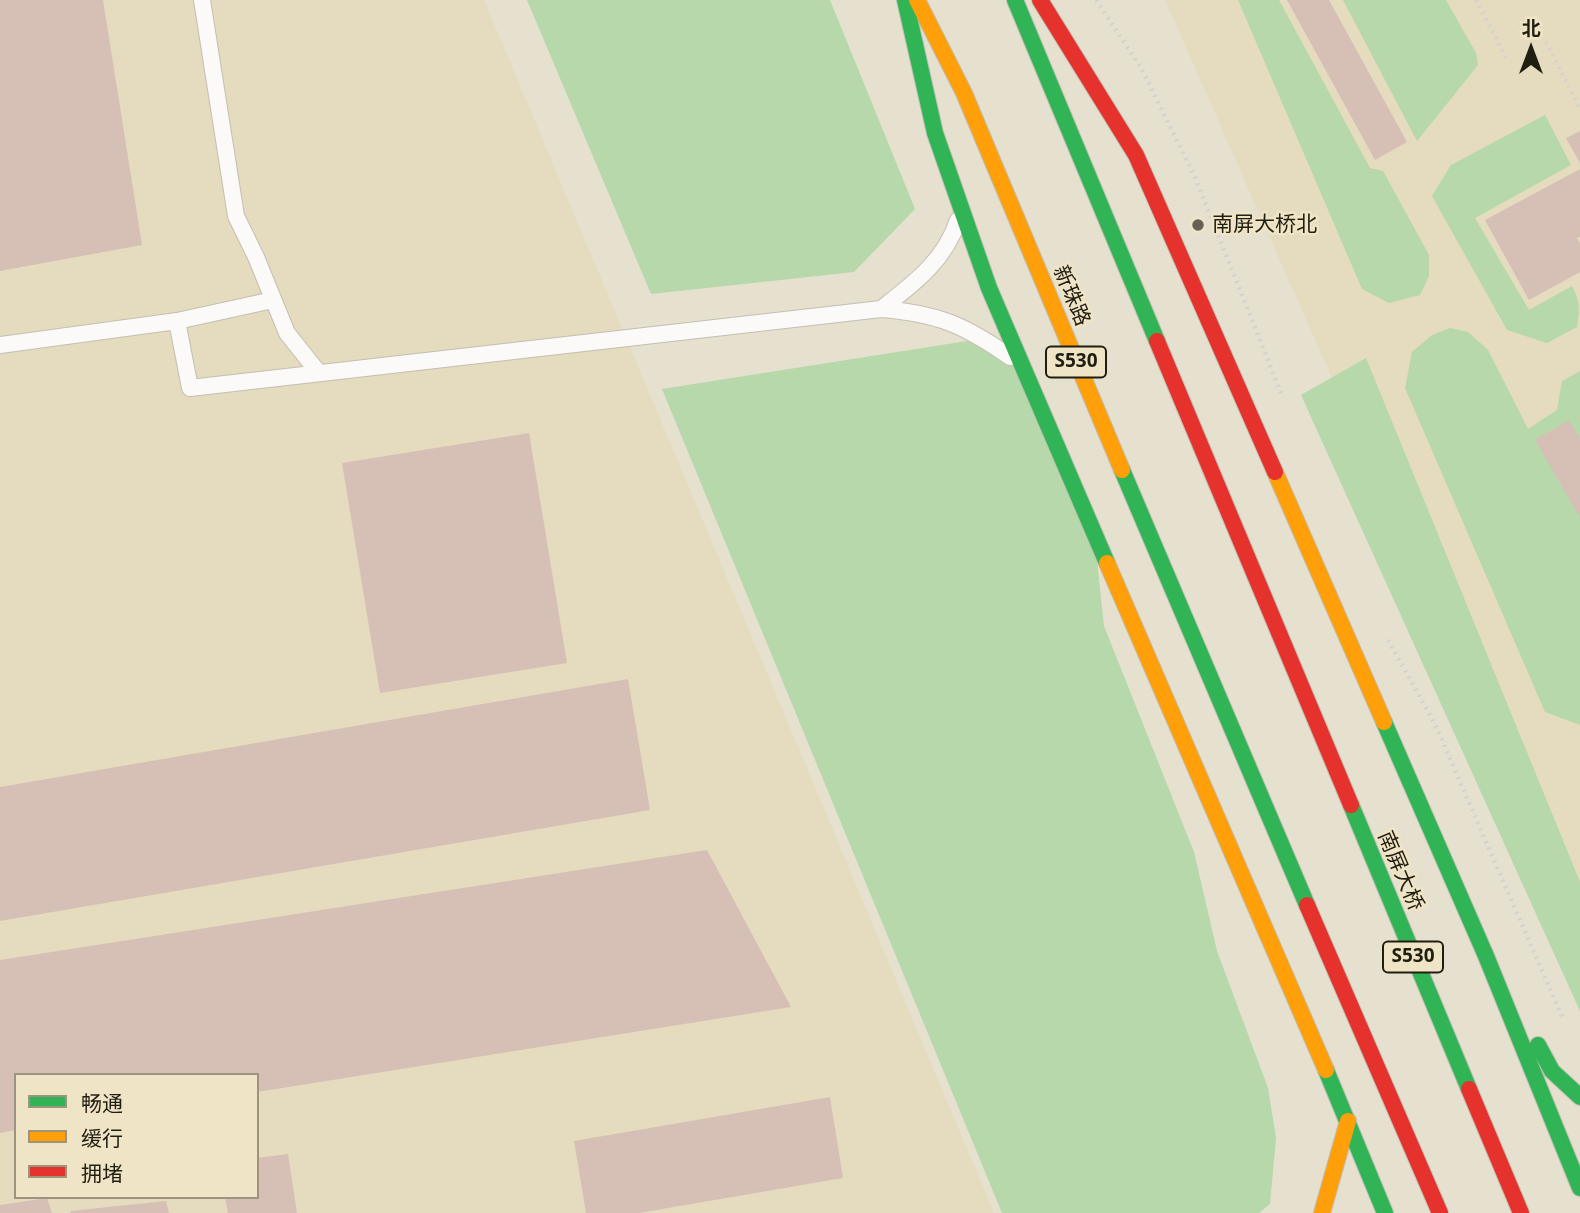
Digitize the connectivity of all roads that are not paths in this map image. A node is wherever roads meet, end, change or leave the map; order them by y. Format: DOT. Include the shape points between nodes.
graph roads {
  1 [pos="202,0"];
  2 [pos="905,0"];
  3 [pos="917,0"];
  4 [pos="1015,0"];
  5 [pos="1040,0"];
  6 [pos="961,209"];
  7 [pos="273,300"];
  8 [pos="881,309"];
  9 [pos="177,321"];
  10 [pos="0,345"];
  11 [pos="1023,367"];
  12 [pos="318,372"];
  13 [pos="1486,956"];
  14 [pos="1580,1097"];
  15 [pos="1348,1121"];
  16 [pos="1580,1188"];
  17 [pos="1322,1213"];
  18 [pos="1385,1213"];
  19 [pos="1440,1213"];
  20 [pos="1521,1213"];
  1 -- 7 [label="lane" via="236,216"];
  2 -- 6 [label="main road" via="935,133"];
  3 -- 19 [label="main road, 新珠路 / S530" via="964,93"];
  4 -- 20 [label="main road, 南屏大桥 / S530"];
  5 -- 13 [label="main road" via="1136,155"];
  6 -- 8 [label="lane" via="952,239 934,264"];
  6 -- 11 [label="main road"];
  7 -- 9 [label="lane"];
  7 -- 12 [label="lane" via="287,333"];
  8 -- 11 [label="lane" via="912,311 951,322"];
  8 -- 12 [label="lane"];
  9 -- 10 [label="lane"];
  9 -- 12 [label="lane" via="190,388"];
  11 -- 15 [label="main road"];
  13 -- 14 [label="main road" via="1552,1071"];
  13 -- 16 [label="main road"];
  15 -- 17 [label="main road"];
  15 -- 18 [label="main road"];
}
